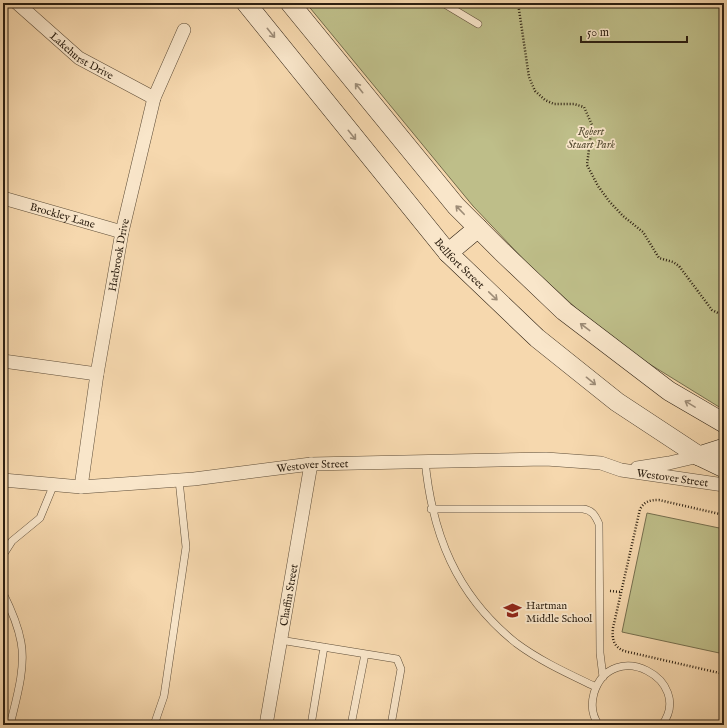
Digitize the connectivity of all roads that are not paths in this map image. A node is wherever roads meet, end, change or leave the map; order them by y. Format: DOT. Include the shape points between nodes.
graph roads {
  1 [pos="17,3"];
  2 [pos="290,3"];
  3 [pos="443,3"];
  4 [pos="250,4"];
  5 [pos="478,24"];
  6 [pos="184,30"];
  7 [pos="154,98"];
  8 [pos="3,198"];
  9 [pos="478,228"];
  10 [pos="122,232"];
  11 [pos="448,253"];
  12 [pos="3,361"];
  13 [pos="97,374"];
  14 [pos="724,423"];
  15 [pos="724,448"];
  16 [pos="698,456"];
  17 [pos="425,460"];
  18 [pos="311,464"];
  19 [pos="724,468"];
  20 [pos="621,470"];
  21 [pos="3,480"];
  22 [pos="179,480"];
  23 [pos="54,484"];
  24 [pos="724,485"];
  25 [pos="81,486"];
  26 [pos="431,509"];
  27 [pos="3,555"];
  28 [pos="3,593"];
  29 [pos="280,640"];
  30 [pos="324,647"];
  31 [pos="365,654"];
  32 [pos="603,677"];
  33 [pos="596,687"];
  34 [pos="10,725"];
  35 [pos="154,725"];
  36 [pos="266,725"];
  37 [pos="311,725"];
  38 [pos="351,725"];
  39 [pos="391,725"];
  40 [pos="599,725"];
  41 [pos="662,725"];
  1 -- 7 [label="street, Lakehurst Drive" via="79,58"];
  9 -- 2 [label="main road, one-way" via="456,206"];
  3 -- 5 [label="lane"];
  4 -- 11 [label="main road, Bellfort Street, one-way"];
  6 -- 7 [label="street, Harbrook Drive"];
  7 -- 10 [label="street, Harbrook Drive"];
  8 -- 10 [label="street, Brockley Lane"];
  9 -- 11 [label="main road"];
  14 -- 9 [label="main road, one-way" via="669,391 564,311"];
  10 -- 13 [label="street, Harbrook Drive"];
  11 -- 16 [label="main road, Bellfort Street, one-way" via="550,348 617,402"];
  12 -- 13 [label="street"];
  13 -- 25 [label="street, Harbrook Drive"];
  15 -- 16 [label="main road"];
  16 -- 19 [label="main road, Bellfort Street"];
  16 -- 20 [label="street, Westover Street"];
  17 -- 18 [label="street, Westover Street"];
  17 -- 20 [label="street, Westover Street" via="546,459 601,463"];
  17 -- 26 [label="lane"];
  18 -- 22 [label="street, Westover Street"];
  18 -- 29 [label="street, Chaffin Street"];
  20 -- 24 [label="street, Westover Street"];
  21 -- 23 [label="street, Westover Street"];
  22 -- 25 [label="street, Westover Street"];
  22 -- 35 [label="lane" via="186,547 164,696"];
  23 -- 25 [label="street, Westover Street"];
  23 -- 27 [label="lane" via="40,518 12,541"];
  26 -- 32 [label="lane" via="583,509 596,516 599,524 600,653"];
  26 -- 33 [label="lane" via="456,572 488,616 517,643 557,668"];
  28 -- 34 [label="lane" via="12,611 22,643 21,678"];
  29 -- 30 [label="lane"];
  29 -- 36 [label="street, Chaffin Street"];
  30 -- 31 [label="lane"];
  30 -- 37 [label="lane"];
  31 -- 38 [label="lane"];
  31 -- 39 [label="lane" via="397,659 401,669"];
  32 -- 33 [label="lane"];
  32 -- 41 [label="lane" via="613,670 630,666 648,669 657,676 665,686 668,698 669,710"];
  33 -- 40 [label="lane" via="592,698 593,710"];
}
